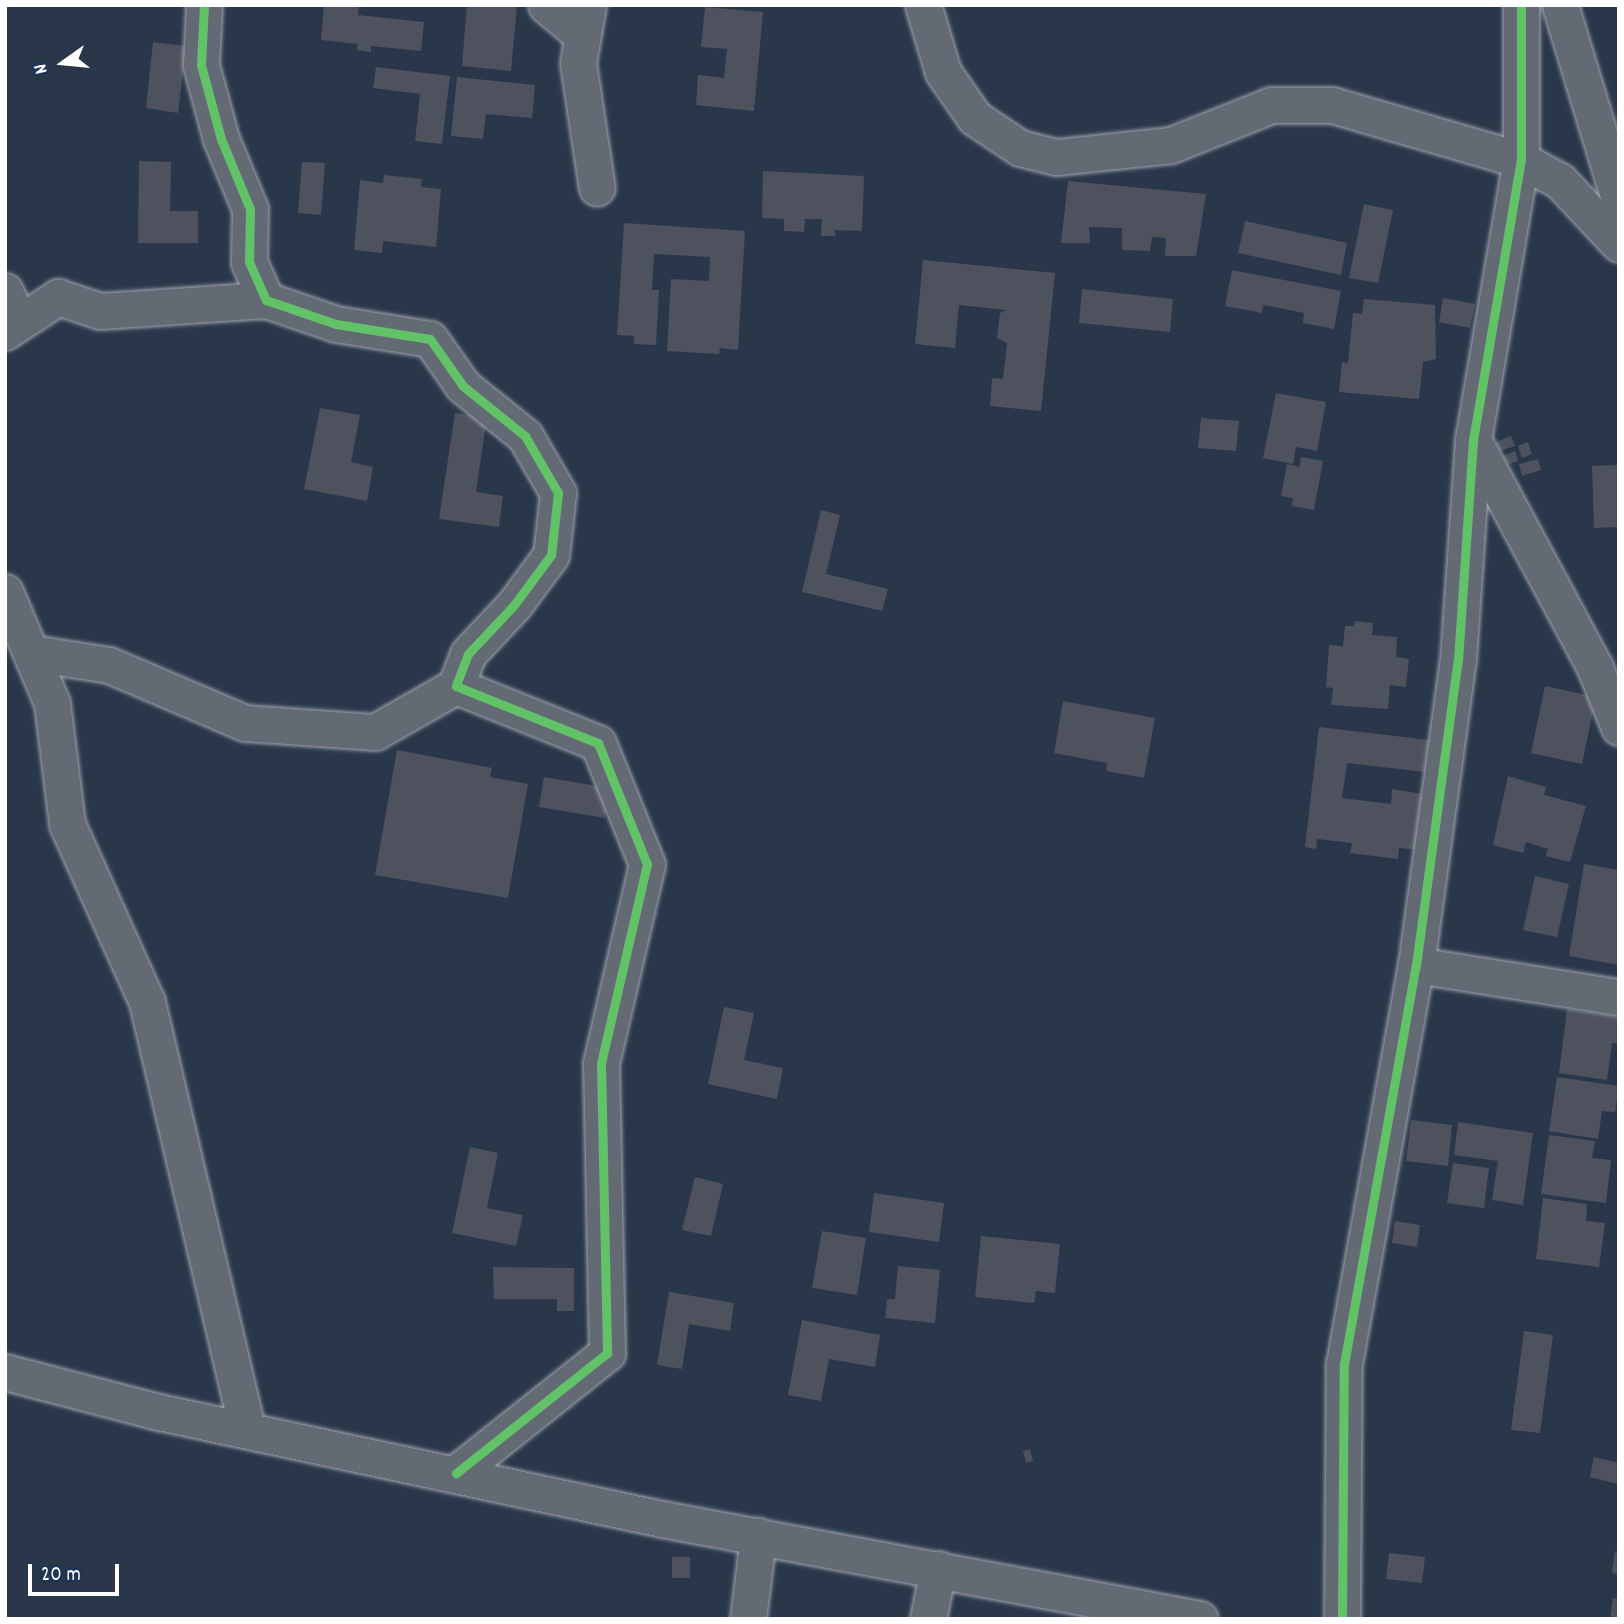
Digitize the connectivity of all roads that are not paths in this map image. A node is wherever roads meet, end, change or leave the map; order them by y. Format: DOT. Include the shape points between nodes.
graph roads {
  1 [pos="204,5"];
  2 [pos="546,5"];
  3 [pos="923,5"];
  4 [pos="1521,5"];
  5 [pos="1560,5"];
  6 [pos="585,21"];
  7 [pos="1521,160"];
  8 [pos="597,188"];
  9 [pos="1619,199"];
  10 [pos="1619,244"];
  11 [pos="5,291"];
  12 [pos="266,300"];
  13 [pos="12,327"];
  14 [pos="1473,440"];
  15 [pos="6,591"];
  16 [pos="32,653"];
  17 [pos="456,686"];
  18 [pos="1619,727"];
  19 [pos="1416,965"];
  20 [pos="1619,997"];
  21 [pos="5,1372"];
  22 [pos="247,1429"];
  23 [pos="456,1473"];
  24 [pos="758,1536"];
  25 [pos="938,1569"];
  26 [pos="1180,1618"];
  27 [pos="748,1619"];
  28 [pos="928,1619"];
  29 [pos="1342,1619"];
  1 -- 12 [label="street" via="201,65 221,139 250,209 249,262"];
  2 -- 6 [label="street"];
  3 -- 7 [label="street" via="943,72 975,118 1020,148 1057,157 1171,145 1271,105 1332,105"];
  4 -- 7 [label="street"];
  5 -- 9 [label="street"];
  6 -- 8 [label="street" via="579,63"];
  7 -- 10 [label="street" via="1560,181"];
  7 -- 14 [label="street"];
  11 -- 13 [label="street"];
  12 -- 13 [label="street" via="100,311 58,297"];
  12 -- 17 [label="street" via="337,324 430,339 463,386 525,436 558,493 551,555 514,606 468,654"];
  14 -- 18 [label="street" via="1595,668"];
  14 -- 19 [label="street" via="1458,660"];
  15 -- 16 [label="street"];
  16 -- 17 [label="street" via="109,664 245,723 375,732"];
  16 -- 22 [label="street" via="52,703 67,824 147,1002"];
  17 -- 23 [label="street" via="598,743 647,864 601,1064 607,1353"];
  19 -- 20 [label="street"];
  19 -- 29 [label="street" via="1344,1364"];
  21 -- 22 [label="street"];
  22 -- 23 [label="street"];
  23 -- 24 [label="street"];
  24 -- 25 [label="street"];
  24 -- 27 [label="street"];
  25 -- 26 [label="street"];
  25 -- 28 [label="street"];
}
